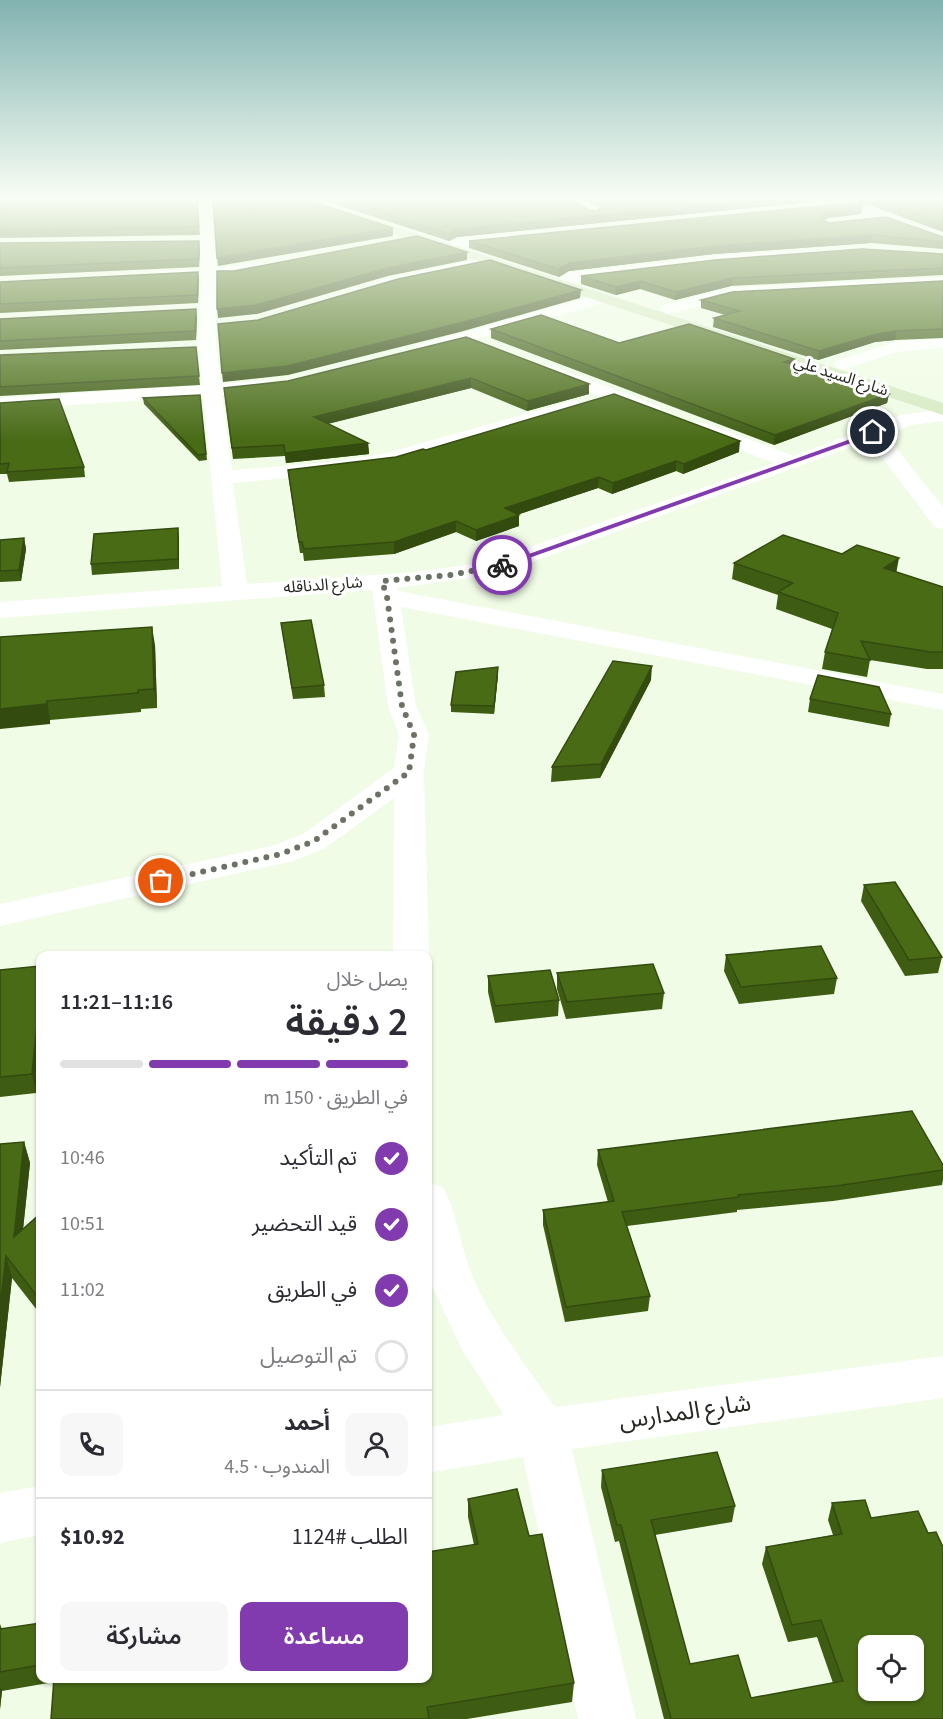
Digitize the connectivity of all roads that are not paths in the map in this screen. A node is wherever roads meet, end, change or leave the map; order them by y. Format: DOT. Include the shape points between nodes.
graph roads {
  1 [pos="208,279"];
  2 [pos="404,279"];
  3 [pos="557,279"];
  4 [pos="603,279"];
  5 [pos="810,279"];
  6 [pos="943,282"];
  7 [pos="572,284"];
  8 [pos="829,287"];
  9 [pos="362,290"];
  10 [pos="597,292"];
  11 [pos="667,309"];
  12 [pos="204,315"];
  13 [pos="229,324"];
  14 [pos="467,338"];
  15 [pos="943,343"];
  16 [pos="498,351"];
  17 [pos="412,352"];
  18 [pos="530,363"];
  19 [pos="842,365"];
  20 [pos="288,383"];
  21 [pos="212,392"];
  22 [pos="614,395"];
  23 [pos="941,400"];
  24 [pos="0,404"];
  25 [pos="913,410"];
  26 [pos="943,416"];
  27 [pos="873,432"];
  28 [pos="794,463"];
  29 [pos="222,477"];
  30 [pos="943,522"];
  31 [pos="384,589"];
  32 [pos="235,591"];
  33 [pos="0,610"];
  34 [pos="943,702"];
  35 [pos="409,772"];
  36 [pos="0,915"];
  37 [pos="411,951"];
  38 [pos="432,1213"];
  39 [pos="943,1377"];
  40 [pos="543,1431"];
  41 [pos="432,1449"];
  42 [pos="36,1512"];
  43 [pos="0,1518"];
  44 [pos="607,1719"];
  1 -- 12 [label="street"];
  2 -- 9 [label="street"];
  3 -- 7 [label="main road, شارع السيد علي"];
  4 -- 7 [label="street"];
  5 -- 8 [label="street"];
  6 -- 8 [label="street"];
  7 -- 10 [label="main road, شارع السيد علي"];
  8 -- 11 [label="street" via="731,293"];
  10 -- 11 [label="main road, شارع السيد علي"];
  10 -- 14 [label="street"];
  10 -- 25 [label="main road, شارع السيد علي"];
  11 -- 19 [label="main road, شارع السيد علي"];
  12 -- 13 [label="street"];
  12 -- 21 [label="street" via="201,347"];
  14 -- 16 [label="street"];
  14 -- 17 [label="street"];
  15 -- 19 [label="street" via="895,346"];
  18 -- 22 [label="street"];
  19 -- 23 [label="main road, شارع السيد علي"];
  20 -- 21 [label="street"];
  21 -- 24 [label="street"];
  21 -- 29 [label="street"];
  22 -- 28 [label="street"];
  22 -- 29 [label="street" via="385,459 333,468"];
  23 -- 25 [label="street, شارع الدناقله"];
  25 -- 26 [label="street, شارع الدناقله"];
  25 -- 27 [label="street, شارع الدناقله"];
  27 -- 28 [label="street, شارع الدناقله"];
  27 -- 30 [label="street"];
  28 -- 31 [label="street, شارع الدناقله" via="523,560"];
  29 -- 32 [label="street"];
  31 -- 32 [label="street, شارع الدناقله"];
  31 -- 34 [label="street"];
  31 -- 35 [label="street" via="402,706 414,735"];
  32 -- 33 [label="street, شارع الدناقله"];
  35 -- 36 [label="street" via="314,841 281,854"];
  35 -- 37 [label="street"];
  38 -- 40 [label="street" via="449,1274 479,1336"];
  39 -- 40 [label="street, شارع المدارس"];
  40 -- 41 [label="street, شارع المدارس"];
  40 -- 44 [label="street"];
  42 -- 43 [label="street"];
}
